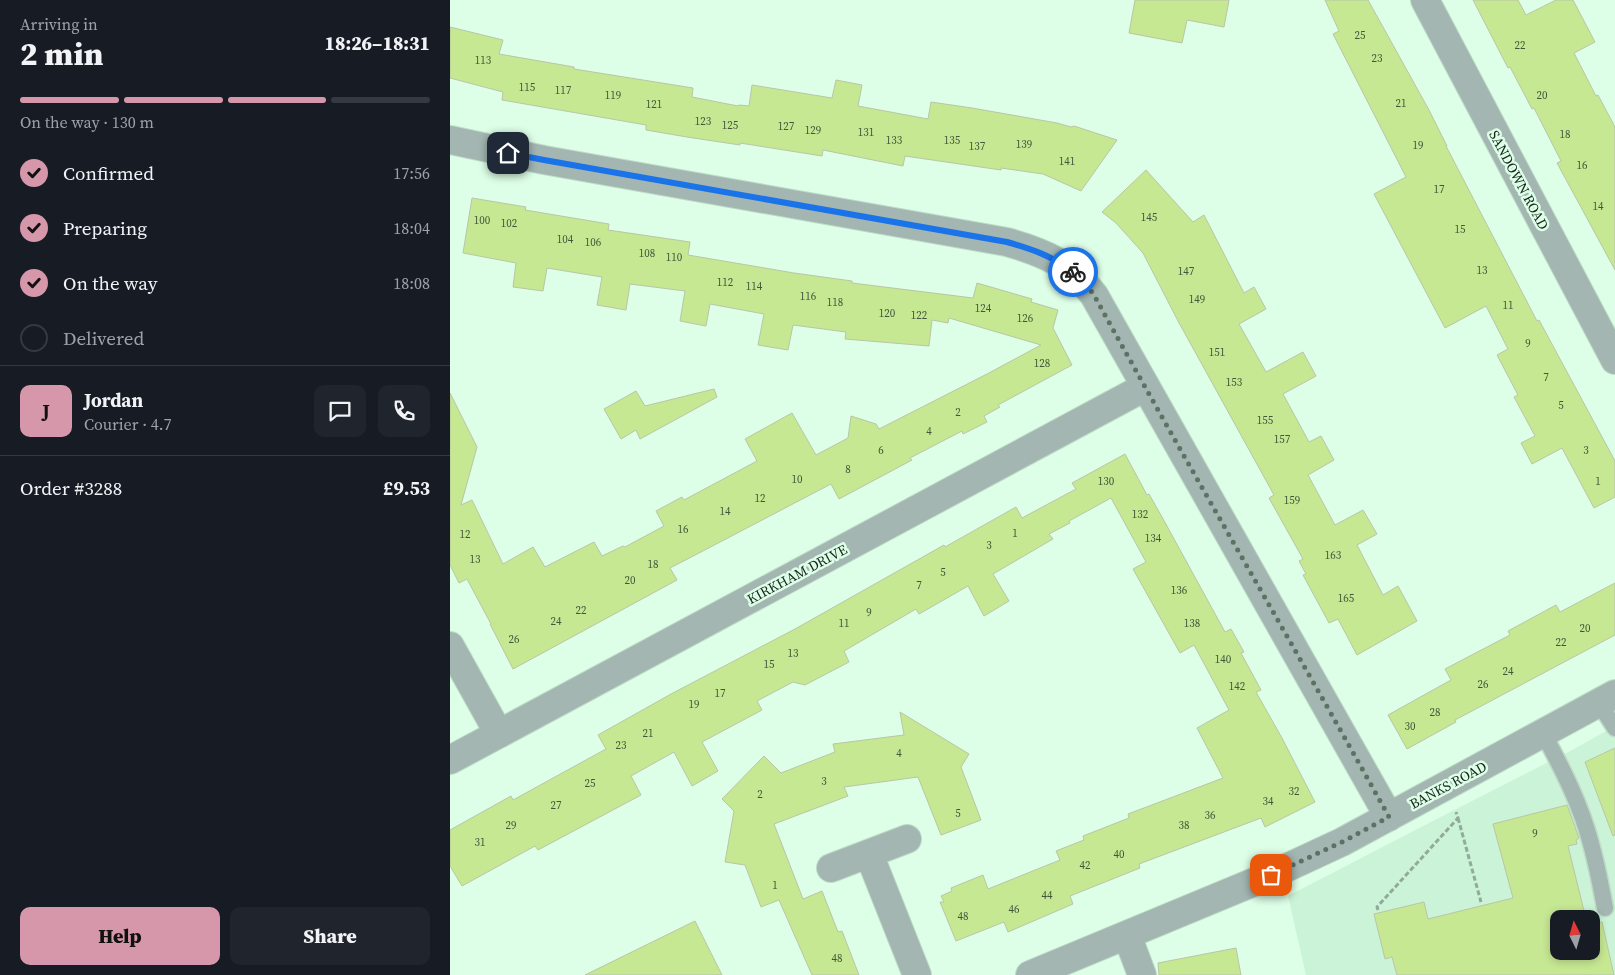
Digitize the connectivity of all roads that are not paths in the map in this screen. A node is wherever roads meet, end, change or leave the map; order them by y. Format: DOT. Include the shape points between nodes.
graph roads {
  1 [pos="1425,0"];
  2 [pos="450,140"];
  3 [pos="1615,360"];
  4 [pos="1145,387"];
  5 [pos="450,646"];
  6 [pos="1607,699"];
  7 [pos="1615,728"];
  8 [pos="1543,733"];
  9 [pos="499,734"];
  10 [pos="450,760"];
  11 [pos="1389,817"];
  12 [pos="907,839"];
  13 [pos="869,854"];
  14 [pos="831,868"];
  15 [pos="1606,908"];
  16 [pos="1126,935"];
  17 [pos="918,975"];
  18 [pos="1030,975"];
  19 [pos="1142,975"];
  1 -- 3 [label="street, SANDOWN ROAD"];
  2 -- 4 [label="street" via="544,160 1007,242 1036,250 1071,270 1084,282"];
  4 -- 9 [label="street, KIRKHAM DRIVE"];
  4 -- 11 [label="street"];
  5 -- 9 [label="street"];
  6 -- 7 [label="lane"];
  6 -- 8 [label="street, BANKS ROAD"];
  8 -- 11 [label="street, BANKS ROAD"];
  8 -- 15 [label="lane" via="1562,767 1582,815"];
  9 -- 10 [label="street, KIRKHAM DRIVE"];
  11 -- 16 [label="street, BANKS ROAD" via="1271,875"];
  12 -- 13 [label="street"];
  13 -- 14 [label="street"];
  13 -- 17 [label="street"];
  16 -- 18 [label="street, BANKS ROAD"];
  16 -- 19 [label="street"];
}
